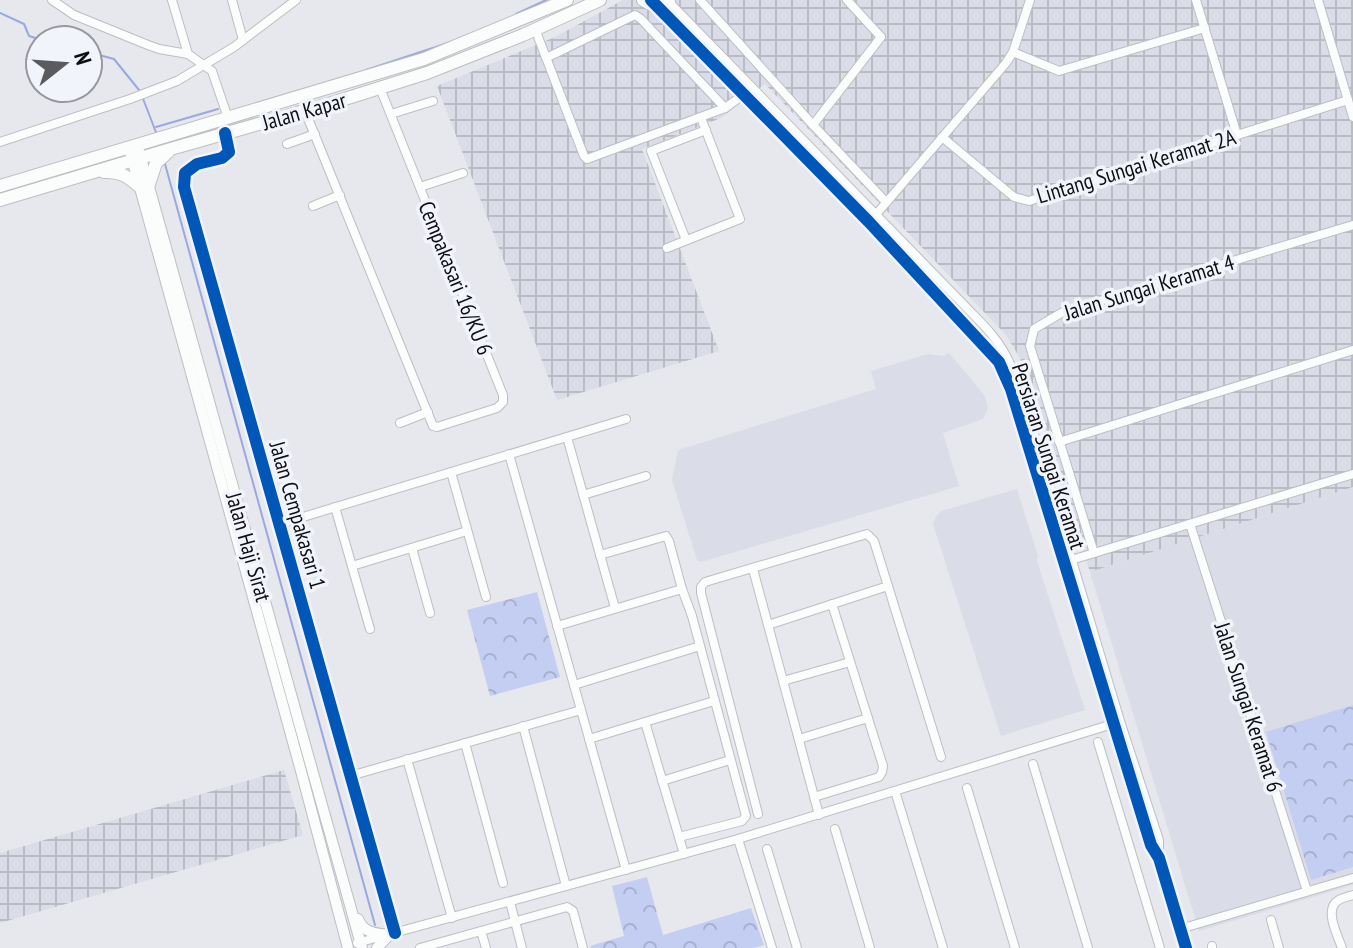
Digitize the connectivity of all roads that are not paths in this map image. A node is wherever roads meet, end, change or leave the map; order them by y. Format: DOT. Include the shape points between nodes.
graph roads {
  1 [pos="52,0"];
  2 [pos="172,0"];
  3 [pos="232,0"];
  4 [pos="296,0"];
  5 [pos="567,0"];
  6 [pos="600,0"];
  7 [pos="643,0"];
  8 [pos="651,0"];
  9 [pos="700,0"];
  10 [pos="847,0"];
  11 [pos="1030,0"];
  12 [pos="1196,0"];
  13 [pos="1321,1"];
  14 [pos="666,3"];
  15 [pos="1205,28"];
  16 [pos="535,29"];
  17 [pos="243,40"];
  18 [pos="1013,52"];
  19 [pos="188,54"];
  20 [pos="546,58"];
  21 [pos="204,66"];
  22 [pos="752,87"];
  23 [pos="380,88"];
  24 [pos="745,95"];
  25 [pos="1348,100"];
  26 [pos="433,101"];
  27 [pos="725,108"];
  28 [pos="305,111"];
  29 [pos="391,114"];
  30 [pos="1353,117"];
  31 [pos="228,118"];
  32 [pos="701,118"];
  33 [pos="813,125"];
  34 [pos="706,130"];
  35 [pos="225,133"];
  36 [pos="315,134"];
  37 [pos="1237,135"];
  38 [pos="942,137"];
  39 [pos="0,142"];
  40 [pos="287,144"];
  41 [pos="153,150"];
  42 [pos="92,172"];
  43 [pos="463,173"];
  44 [pos="28,185"];
  45 [pos="0,186"];
  46 [pos="144,187"];
  47 [pos="420,187"];
  48 [pos="340,195"];
  49 [pos="0,200"];
  50 [pos="886,202"];
  51 [pos="313,206"];
  52 [pos="873,218"];
  53 [pos="1353,225"];
  54 [pos="686,240"];
  55 [pos="667,248"];
  56 [pos="1353,350"];
  57 [pos="428,412"];
  58 [pos="626,419"];
  59 [pos="400,423"];
  60 [pos="567,437"];
  61 [pos="1059,442"];
  62 [pos="509,454"];
  63 [pos="451,472"];
  64 [pos="1353,474"];
  65 [pos="646,476"];
  66 [pos="583,495"];
  67 [pos="335,507"];
  68 [pos="280,524"];
  69 [pos="1190,524"];
  70 [pos="467,531"];
  71 [pos="412,548"];
  72 [pos="1094,553"];
  73 [pos="600,555"];
  74 [pos="1067,561"];
  75 [pos="352,566"];
  76 [pos="753,569"];
  77 [pos="888,586"];
  78 [pos="682,589"];
  79 [pos="486,597"];
  80 [pos="832,604"];
  81 [pos="615,608"];
  82 [pos="430,613"];
  83 [pos="768,625"];
  84 [pos="557,626"];
  85 [pos="370,629"];
  86 [pos="700,646"];
  87 [pos="850,662"];
  88 [pos="783,681"];
  89 [pos="574,685"];
  90 [pos="714,701"];
  91 [pos="581,710"];
  92 [pos="868,718"];
  93 [pos="645,722"];
  94 [pos="1117,723"];
  95 [pos="523,726"];
  96 [pos="589,739"];
  97 [pos="799,739"];
  98 [pos="1098,742"];
  99 [pos="465,743"];
  100 [pos="941,757"];
  101 [pos="407,759"];
  102 [pos="730,760"];
  103 [pos="1033,764"];
  104 [pos="350,776"];
  105 [pos="662,781"];
  106 [pos="967,788"];
  107 [pos="895,791"];
  108 [pos="814,797"];
  109 [pos="758,814"];
  110 [pos="819,815"];
  111 [pos="835,829"];
  112 [pos="679,837"];
  113 [pos="738,839"];
  114 [pos="767,849"];
  115 [pos="335,854"];
  116 [pos="684,854"];
  117 [pos="626,870"];
  118 [pos="1353,878"];
  119 [pos="503,883"];
  120 [pos="566,886"];
  121 [pos="1307,891"];
  122 [pos="1353,895"];
  123 [pos="510,902"];
  124 [pos="452,918"];
  125 [pos="1271,920"];
  126 [pos="515,921"];
  127 [pos="1180,929"];
  128 [pos="481,931"];
  129 [pos="392,934"];
  130 [pos="361,945"];
  131 [pos="348,947"];
  132 [pos="377,948"];
  133 [pos="420,948"];
  134 [pos="486,948"];
  135 [pos="522,948"];
  136 [pos="583,948"];
  137 [pos="772,948"];
  138 [pos="797,948"];
  139 [pos="870,948"];
  140 [pos="943,948"];
  141 [pos="1015,948"];
  142 [pos="1088,948"];
  143 [pos="1160,948"];
  144 [pos="1186,948"];
  145 [pos="1279,948"];
  146 [pos="1342,948"];
  1 -- 19 [label="street" via="74,15 148,45"];
  2 -- 19 [label="street"];
  3 -- 17 [label="street"];
  4 -- 17 [label="street"];
  5 -- 31 [label="highway, Jalan Kapar" via="424,59"];
  6 -- 16 [label="highway, Jalan Kapar"];
  7 -- 14 [label="highway"];
  8 -- 14 [label="street, Persiaran Sungai Keramat"];
  9 -- 33 [label="street"];
  10 -- 33 [label="street" via="881,37"];
  11 -- 18 [label="street"];
  12 -- 15 [label="street"];
  13 -- 25 [label="street"];
  14 -- 22 [label="street, Persiaran Sungai Keramat"];
  14 -- 24 [label="street, Persiaran Sungai Keramat"];
  15 -- 18 [label="street" via="1059,71"];
  15 -- 37 [label="street"];
  16 -- 20 [label="street"];
  16 -- 23 [label="highway, Jalan Kapar"];
  17 -- 21 [label="street"];
  18 -- 38 [label="street"];
  19 -- 21 [label="street"];
  20 -- 27 [label="street" via="635,15"];
  20 -- 32 [label="street" via="587,159"];
  21 -- 31 [label="street" via="212,71"];
  21 -- 39 [label="street" via="156,90"];
  22 -- 24 [label="street"];
  22 -- 52 [label="street, Persiaran Sungai Keramat"];
  23 -- 28 [label="highway, Jalan Kapar"];
  23 -- 29 [label="street, Cempakasari 16/KU 6"];
  24 -- 27 [label="street"];
  24 -- 52 [label="street, Persiaran Sungai Keramat"];
  25 -- 30 [label="street"];
  25 -- 37 [label="street, Lintang Sungai Keramat 2A"];
  26 -- 29 [label="street"];
  27 -- 32 [label="street"];
  28 -- 35 [label="highway, Jalan Kapar"];
  28 -- 36 [label="street"];
  29 -- 47 [label="street, Cempakasari 16/KU 6"];
  31 -- 41 [label="highway, Jalan Kapar"];
  32 -- 34 [label="street"];
  33 -- 50 [label="street"];
  34 -- 54 [label="street" via="740,219"];
  34 -- 54 [label="street" via="651,151"];
  35 -- 41 [label="highway, Jalan Kapar"];
  35 -- 68 [label="street, Jalan Cempakasari 1" via="229,152 185,173 184,187"];
  36 -- 40 [label="street"];
  36 -- 48 [label="street"];
  37 -- 38 [label="street, Lintang Sungai Keramat 2A" via="1029,201 1014,197"];
  38 -- 50 [label="street"];
  41 -- 42 [label="highway, Jalan Kapar"];
  41 -- 44 [label="highway, Jalan Kapar"];
  41 -- 46 [label="highway"];
  41 -- 46 [label="main road, Jalan Haji Sirat"];
  42 -- 44 [label="highway, Jalan Kapar"];
  42 -- 46 [label="highway" via="115,171"];
  43 -- 47 [label="street"];
  44 -- 45 [label="highway, Jalan Kapar"];
  44 -- 49 [label="highway, Jalan Kapar"];
  46 -- 115 [label="main road, Jalan Haji Sirat"];
  46 -- 131 [label="main road, Jalan Haji Sirat"];
  47 -- 57 [label="street, Cempakasari 16/KU 6" via="503,399 497,408 437,427"];
  48 -- 51 [label="street"];
  48 -- 57 [label="street"];
  50 -- 52 [label="street"];
  52 -- 74 [label="street, Persiaran Sungai Keramat" via="999,362"];
  53 -- 61 [label="street, Jalan Sungai Keramat 4" via="1063,312 1034,329 1030,346"];
  54 -- 55 [label="street"];
  56 -- 61 [label="street"];
  57 -- 59 [label="street"];
  58 -- 60 [label="street"];
  60 -- 62 [label="street"];
  60 -- 66 [label="street"];
  61 -- 72 [label="street, Jalan Sungai Keramat 4"];
  62 -- 63 [label="street"];
  62 -- 84 [label="street"];
  63 -- 67 [label="street"];
  63 -- 70 [label="street"];
  64 -- 69 [label="street"];
  65 -- 66 [label="street"];
  66 -- 73 [label="street"];
  67 -- 68 [label="street"];
  67 -- 75 [label="street"];
  68 -- 104 [label="street, Jalan Cempakasari 1"];
  69 -- 72 [label="street"];
  69 -- 121 [label="street, Jalan Sungai Keramat 6"];
  70 -- 71 [label="street"];
  70 -- 79 [label="street"];
  71 -- 75 [label="street"];
  71 -- 82 [label="street"];
  72 -- 74 [label="street"];
  73 -- 78 [label="street" via="666,536"];
  73 -- 81 [label="street"];
  74 -- 94 [label="street, Persiaran Sungai Keramat"];
  75 -- 85 [label="street"];
  76 -- 77 [label="street" via="867,534"];
  76 -- 83 [label="street"];
  76 -- 109 [label="street" via="705,582 701,593"];
  77 -- 80 [label="street"];
  77 -- 100 [label="street"];
  78 -- 81 [label="street"];
  78 -- 86 [label="street"];
  80 -- 83 [label="street"];
  80 -- 87 [label="street"];
  81 -- 84 [label="street"];
  83 -- 88 [label="street"];
  84 -- 89 [label="street"];
  86 -- 89 [label="street"];
  86 -- 90 [label="street"];
  87 -- 88 [label="street"];
  87 -- 92 [label="street"];
  88 -- 97 [label="street"];
  89 -- 91 [label="street"];
  90 -- 93 [label="street"];
  90 -- 102 [label="street"];
  91 -- 95 [label="street"];
  91 -- 96 [label="street"];
  92 -- 97 [label="street"];
  92 -- 108 [label="street" via="883,766 879,777"];
  93 -- 96 [label="street"];
  93 -- 105 [label="street"];
  94 -- 107 [label="street"];
  94 -- 127 [label="street, Persiaran Sungai Keramat"];
  95 -- 99 [label="street"];
  95 -- 120 [label="street"];
  96 -- 117 [label="street"];
  97 -- 108 [label="street"];
  98 -- 143 [label="street"];
  99 -- 101 [label="street"];
  99 -- 119 [label="street"];
  101 -- 104 [label="street"];
  101 -- 124 [label="street"];
  102 -- 105 [label="street"];
  102 -- 112 [label="street" via="746,818"];
  103 -- 142 [label="street"];
  104 -- 129 [label="street, Jalan Cempakasari 1"];
  105 -- 112 [label="street"];
  106 -- 141 [label="street"];
  107 -- 110 [label="street"];
  107 -- 140 [label="street"];
  108 -- 110 [label="street"];
  110 -- 113 [label="street"];
  111 -- 139 [label="street"];
  112 -- 116 [label="street"];
  113 -- 116 [label="street"];
  113 -- 137 [label="street"];
  114 -- 138 [label="street"];
  115 -- 129 [label="main road" via="359,923 371,933"];
  115 -- 130 [label="main road, Jalan Haji Sirat"];
  116 -- 117 [label="street"];
  117 -- 120 [label="street"];
  118 -- 121 [label="street"];
  120 -- 123 [label="street"];
  121 -- 127 [label="street"];
  122 -- 146 [label="street" via="1333,906"];
  123 -- 124 [label="street"];
  123 -- 126 [label="street"];
  124 -- 129 [label="street"];
  125 -- 145 [label="street"];
  126 -- 128 [label="street"];
  126 -- 135 [label="street"];
  126 -- 136 [label="street" via="567,907 573,911"];
  127 -- 144 [label="street, Persiaran Sungai Keramat"];
  128 -- 133 [label="street"];
  128 -- 134 [label="street"];
  129 -- 130 [label="street"];
  129 -- 132 [label="main road"];
  130 -- 131 [label="street"];
}
